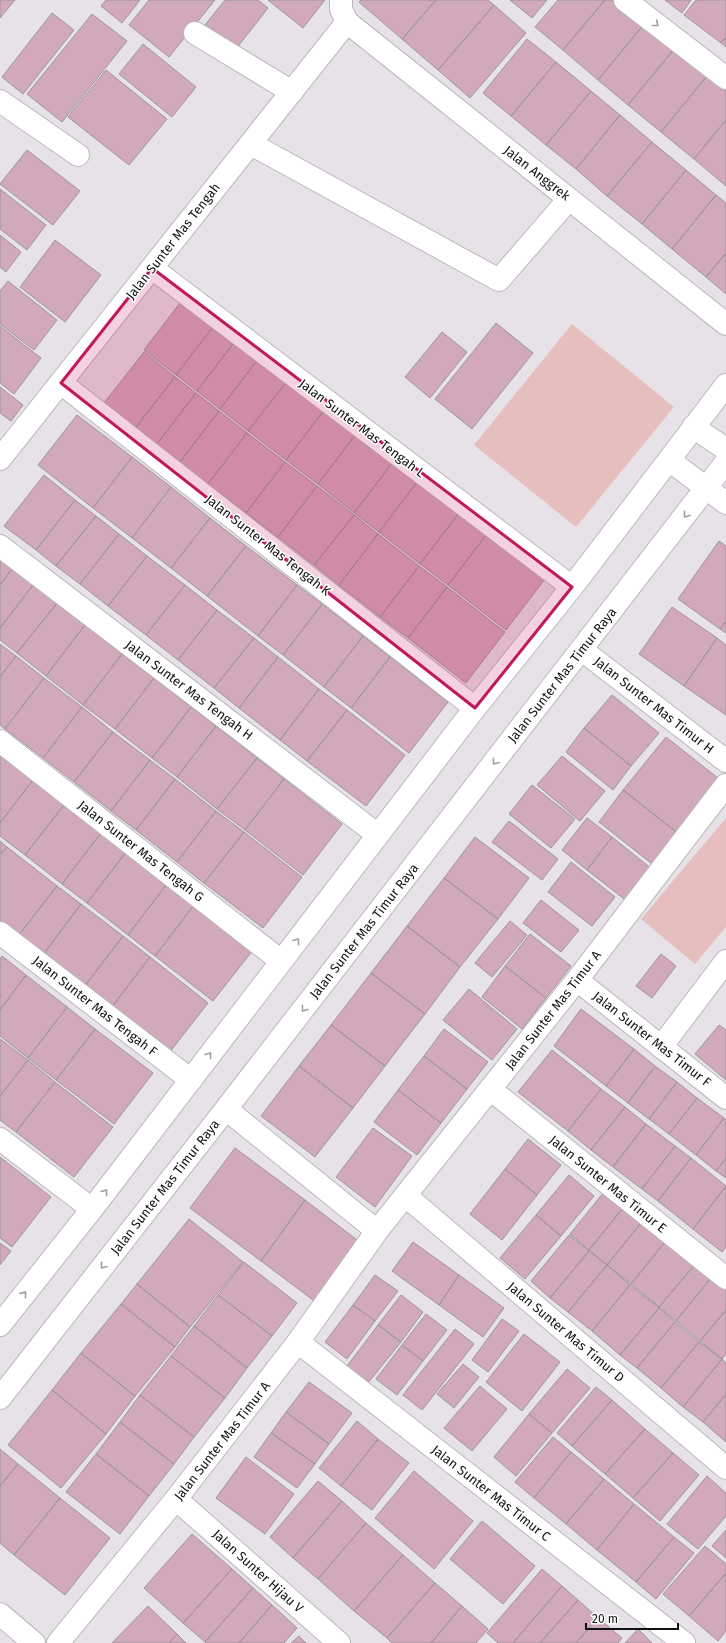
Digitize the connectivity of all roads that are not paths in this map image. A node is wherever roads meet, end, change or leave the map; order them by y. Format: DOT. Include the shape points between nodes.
graph roads {
  1 [pos="341,0"];
  2 [pos="625,0"];
  3 [pos="347,22"];
  4 [pos="195,33"];
  5 [pos="726,78"];
  6 [pos="292,92"];
  7 [pos="3,108"];
  8 [pos="250,144"];
  9 [pos="78,155"];
  10 [pos="569,199"];
  11 [pos="152,268"];
  12 [pos="726,324"];
  13 [pos="61,383"];
  14 [pos="726,385"];
  15 [pos="693,427"];
  16 [pos="726,449"];
  17 [pos="0,460"];
  18 [pos="669,460"];
  19 [pos="726,462"];
  20 [pos="707,488"];
  21 [pos="726,503"];
  22 [pos="0,546"];
  23 [pos="572,587"];
  24 [pos="582,650"];
  25 [pos="475,708"];
  26 [pos="0,741"];
  27 [pos="726,761"];
  28 [pos="726,785"];
  29 [pos="378,835"];
  30 [pos="0,933"];
  31 [pos="282,961"];
  32 [pos="726,961"];
  33 [pos="577,980"];
  34 [pos="662,1047"];
  35 [pos="191,1080"];
  36 [pos="490,1089"];
  37 [pos="726,1098"];
  38 [pos="226,1109"];
  39 [pos="0,1139"];
  40 [pos="406,1196"];
  41 [pos="92,1209"];
  42 [pos="377,1232"];
  43 [pos="726,1278"];
  44 [pos="0,1325"];
  45 [pos="298,1342"];
  46 [pos="0,1398"];
  47 [pos="726,1468"];
  48 [pos="176,1499"];
  49 [pos="0,1614"];
  50 [pos="34,1643"];
  51 [pos="58,1643"];
  52 [pos="339,1643"];
  53 [pos="684,1643"];
  1 -- 3 [label="street" via="341,9"];
  2 -- 5 [label="street, one-way"];
  3 -- 6 [label="street, Jalan Sunter Mas Tengah"];
  3 -- 10 [label="street, Jalan Anggrek"];
  4 -- 6 [label="street"];
  6 -- 8 [label="street, Jalan Sunter Mas Tengah"];
  7 -- 9 [label="street"];
  8 -- 10 [label="street" via="499,280"];
  8 -- 11 [label="street, Jalan Sunter Mas Tengah"];
  10 -- 12 [label="street, Jalan Anggrek"];
  11 -- 13 [label="street, Jalan Sunter Mas Tengah"];
  11 -- 23 [label="street, Jalan Sunter Mas Tengah L"];
  13 -- 17 [label="street, Jalan Sunter Mas Tengah"];
  13 -- 25 [label="street, Jalan Sunter Mas Tengah K"];
  14 -- 15 [label="street"];
  15 -- 16 [label="street"];
  15 -- 18 [label="street"];
  18 -- 20 [label="street"];
  18 -- 23 [label="street"];
  19 -- 20 [label="street, Jalan Sunter Mas Timur Raya"];
  20 -- 21 [label="street"];
  20 -- 24 [label="street, Jalan Sunter Mas Timur Raya, one-way"];
  22 -- 29 [label="street, Jalan Sunter Mas Tengah H"];
  23 -- 25 [label="street"];
  24 -- 27 [label="street, Jalan Sunter Mas Timur H"];
  24 -- 38 [label="street, Jalan Sunter Mas Timur Raya, one-way"];
  25 -- 29 [label="street"];
  26 -- 31 [label="street, Jalan Sunter Mas Tengah G"];
  28 -- 33 [label="street, Jalan Sunter Mas Timur A"];
  31 -- 29 [label="street, one-way"];
  30 -- 35 [label="street, Jalan Sunter Mas Tengah F"];
  35 -- 31 [label="street, one-way"];
  32 -- 34 [label="street"];
  33 -- 34 [label="street, Jalan Sunter Mas Timur F"];
  33 -- 36 [label="street, Jalan Sunter Mas Timur A"];
  34 -- 37 [label="street, Jalan Sunter Mas Timur F"];
  41 -- 35 [label="street, one-way"];
  36 -- 40 [label="street, Jalan Sunter Mas Timur A"];
  36 -- 43 [label="street, Jalan Sunter Mas Timur E"];
  38 -- 42 [label="street"];
  38 -- 46 [label="street, Jalan Sunter Mas Timur Raya, one-way"];
  39 -- 41 [label="street"];
  40 -- 42 [label="street, Jalan Sunter Mas Timur A"];
  40 -- 47 [label="street, Jalan Sunter Mas Timur D"];
  44 -- 41 [label="street, one-way"];
  42 -- 45 [label="street, Jalan Sunter Mas Timur A"];
  45 -- 48 [label="street, Jalan Sunter Mas Timur A"];
  45 -- 53 [label="street, Jalan Sunter Mas Timur C"];
  48 -- 51 [label="street, Jalan Sunter Mas Timur A"];
  48 -- 52 [label="street, Jalan Sunter Hijau V"];
  49 -- 50 [label="street"];
}
